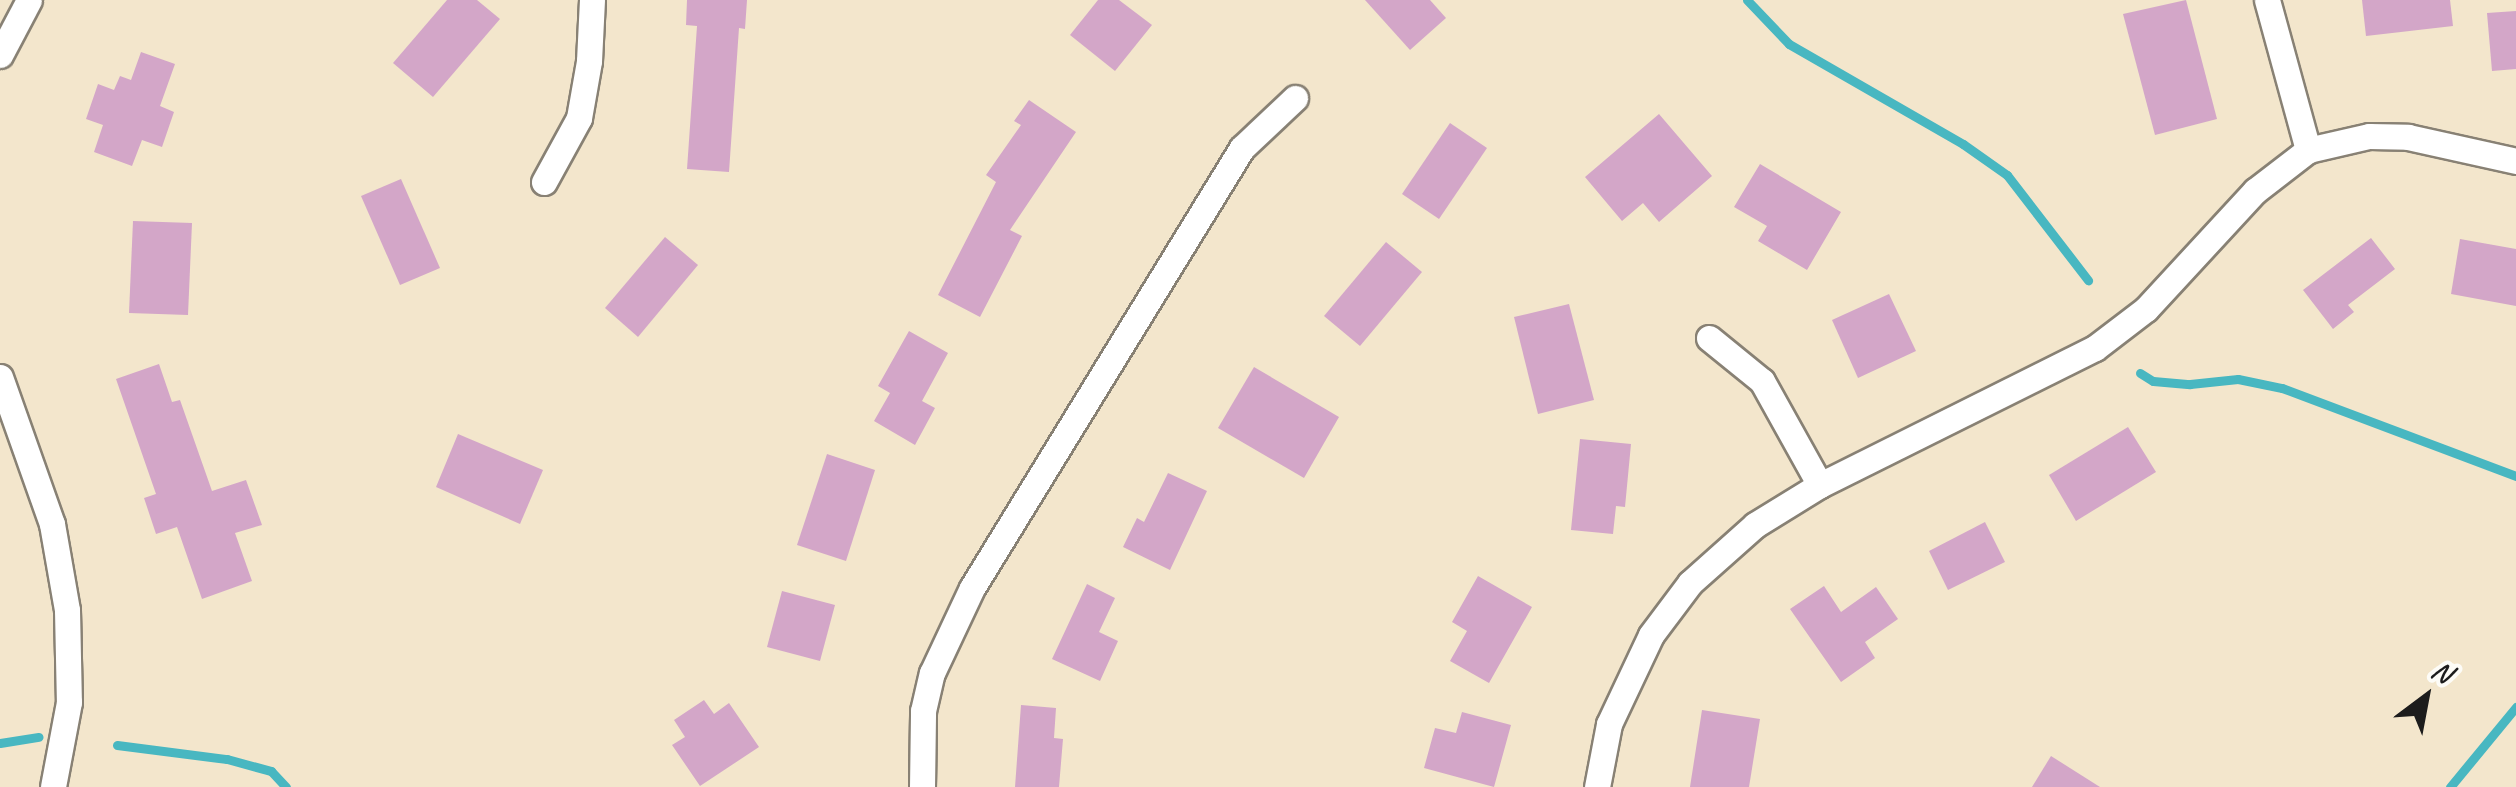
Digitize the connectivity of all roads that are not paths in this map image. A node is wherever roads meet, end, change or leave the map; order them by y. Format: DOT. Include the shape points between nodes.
graph roads {
  1 [pos="29,0"];
  2 [pos="592,0"];
  3 [pos="2267,0"];
  4 [pos="0,53"];
  5 [pos="1295,98"];
  6 [pos="2308,150"];
  7 [pos="2516,161"];
  8 [pos="544,182"];
  9 [pos="1709,338"];
  10 [pos="0,378"];
  11 [pos="6,419"];
  12 [pos="1820,485"];
  13 [pos="53,787"];
  14 [pos="922,787"];
  15 [pos="1597,787"];
  1 -- 4 [label="street"];
  2 -- 8 [label="street" via="579,118"];
  3 -- 6 [label="street"];
  5 -- 14 [label="street" via="1242,148 972,588 932,673"];
  6 -- 7 [label="street" via="2370,136 2408,136"];
  6 -- 12 [label="street" via="2255,190 2146,309 2096,348"];
  9 -- 12 [label="street" via="1762,381"];
  10 -- 11 [label="street"];
  11 -- 13 [label="street" via="52,524 67,610 70,702"];
  12 -- 15 [label="street" via="1720,552 1670,607 1620,694"];
}
